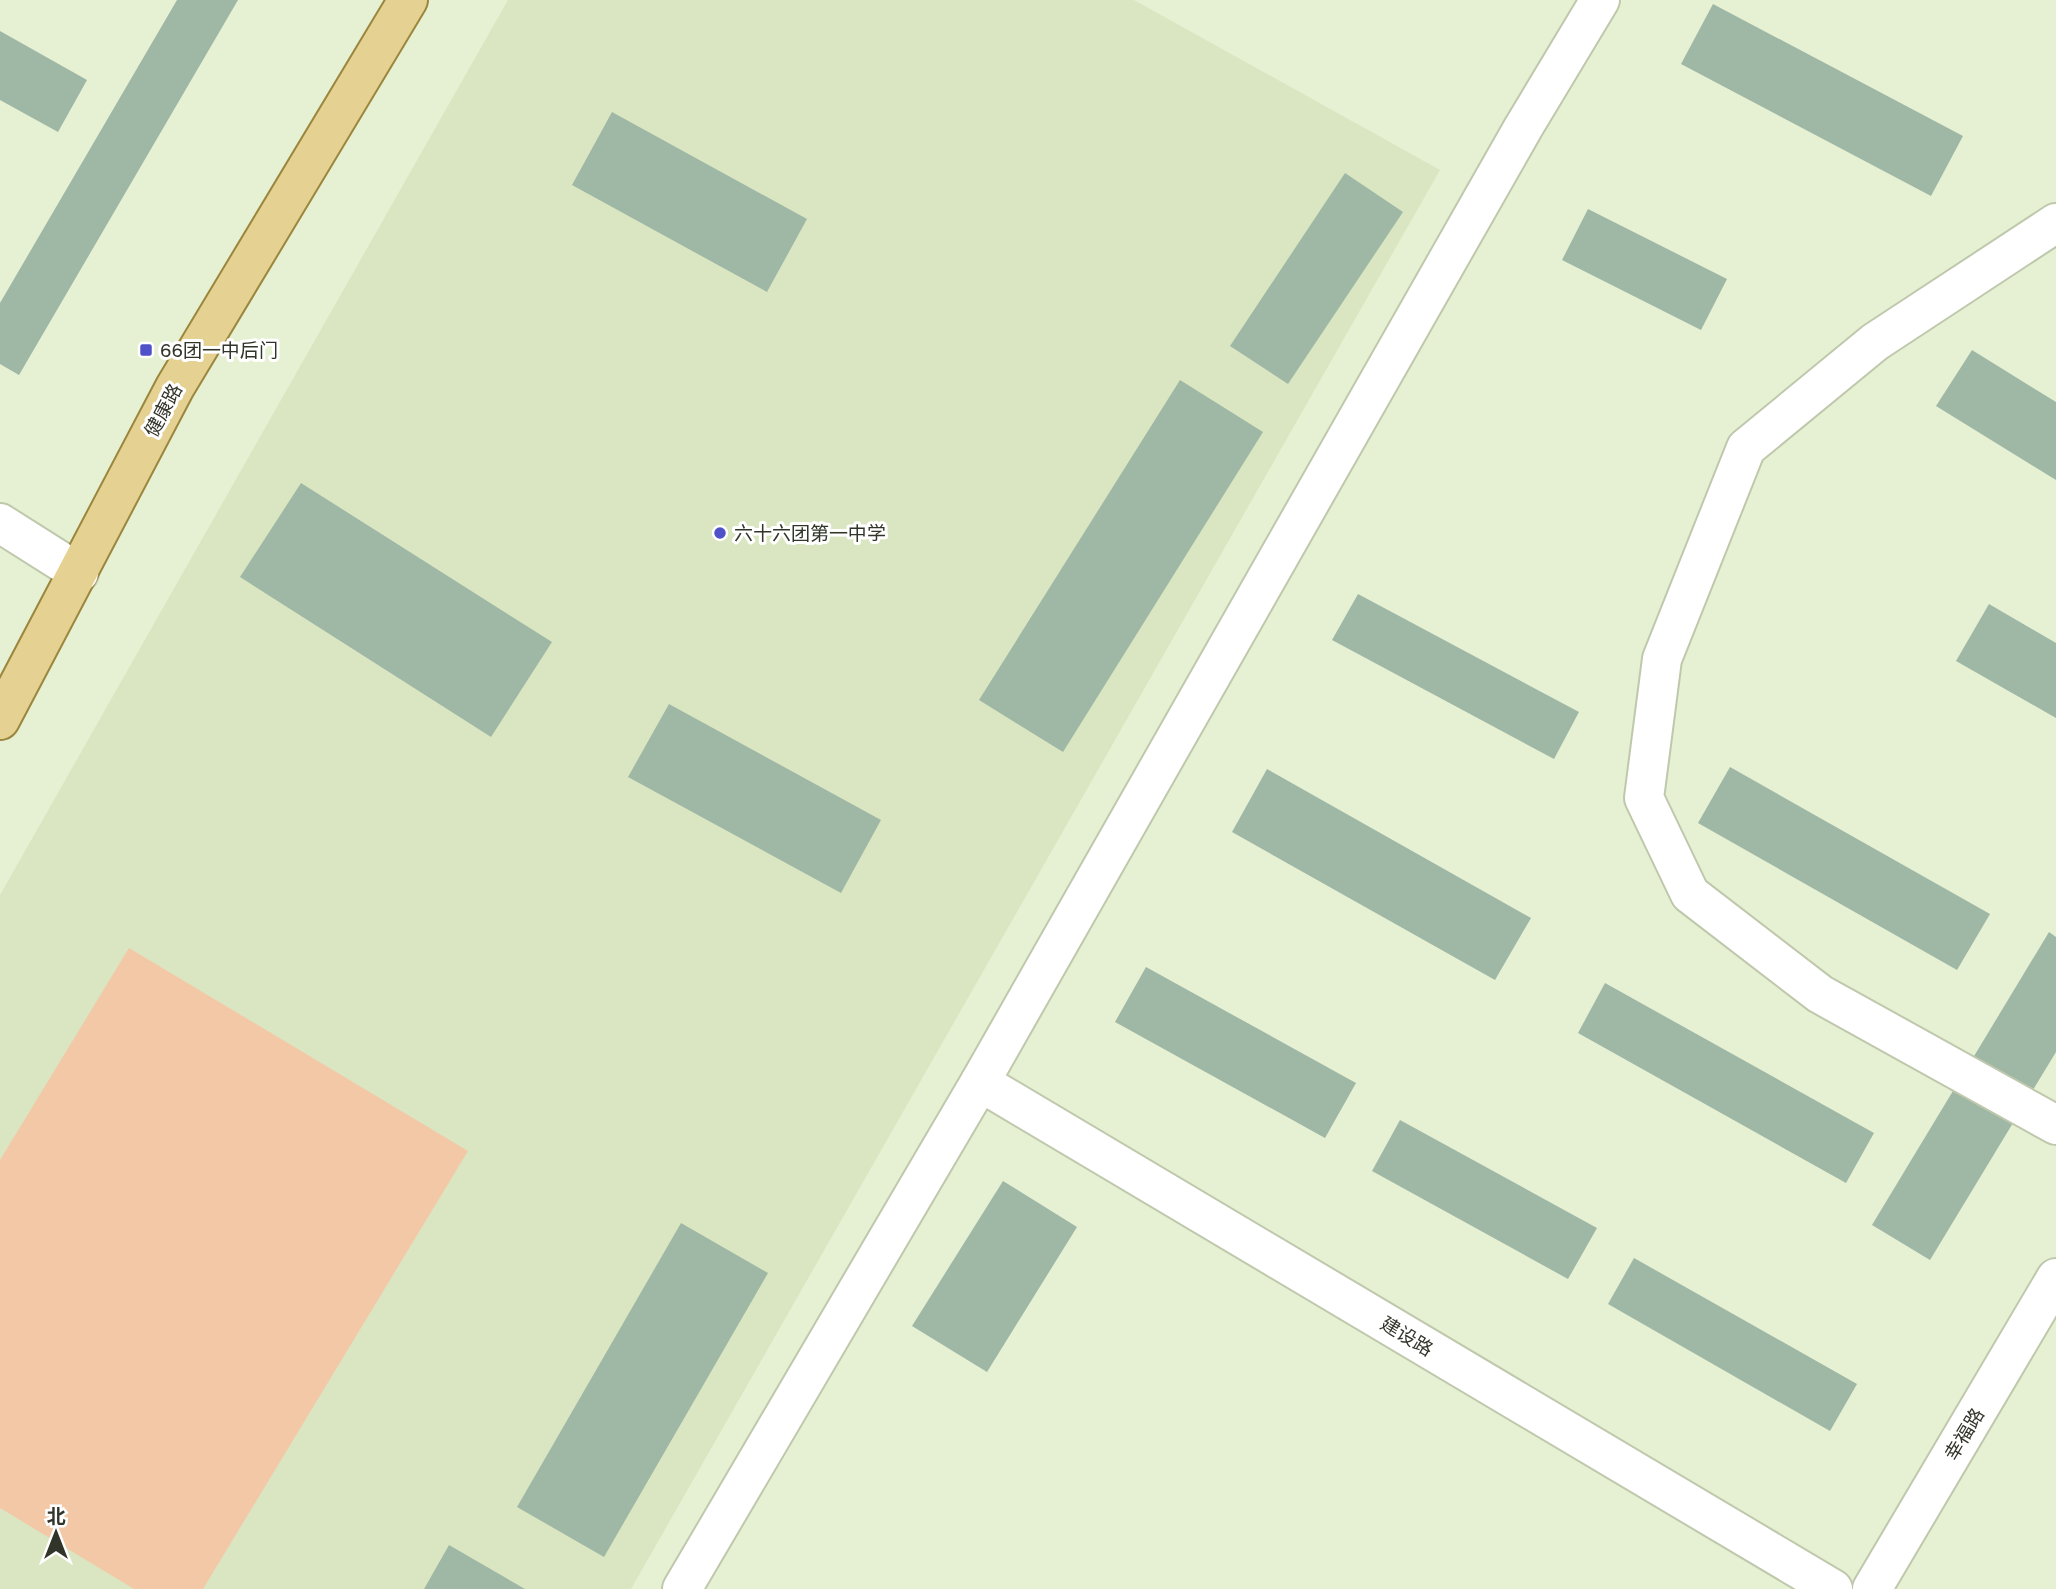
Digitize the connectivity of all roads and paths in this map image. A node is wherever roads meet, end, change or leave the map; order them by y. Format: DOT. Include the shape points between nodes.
graph roads {
  1 [pos="408,0"];
  2 [pos="1600,0"];
  3 [pos="2056,223"];
  4 [pos="0,523"];
  5 [pos="79,573"];
  6 [pos="0,720"];
  7 [pos="980,1082"];
  8 [pos="2056,1125"];
  9 [pos="2056,1278"];
  10 [pos="682,1589"];
  11 [pos="1833,1589"];
  12 [pos="1872,1589"];
  1 -- 5 [label="main road, 健康路" via="174,387"];
  2 -- 7 [label="street"];
  3 -- 8 [label="street" via="1875,342 1746,448 1662,659 1644,798 1690,894 1820,994"];
  4 -- 5 [label="street"];
  5 -- 6 [label="main road, 健康路"];
  7 -- 10 [label="street"];
  7 -- 11 [label="street, 建设路"];
  9 -- 12 [label="street, 幸福路"];
}
